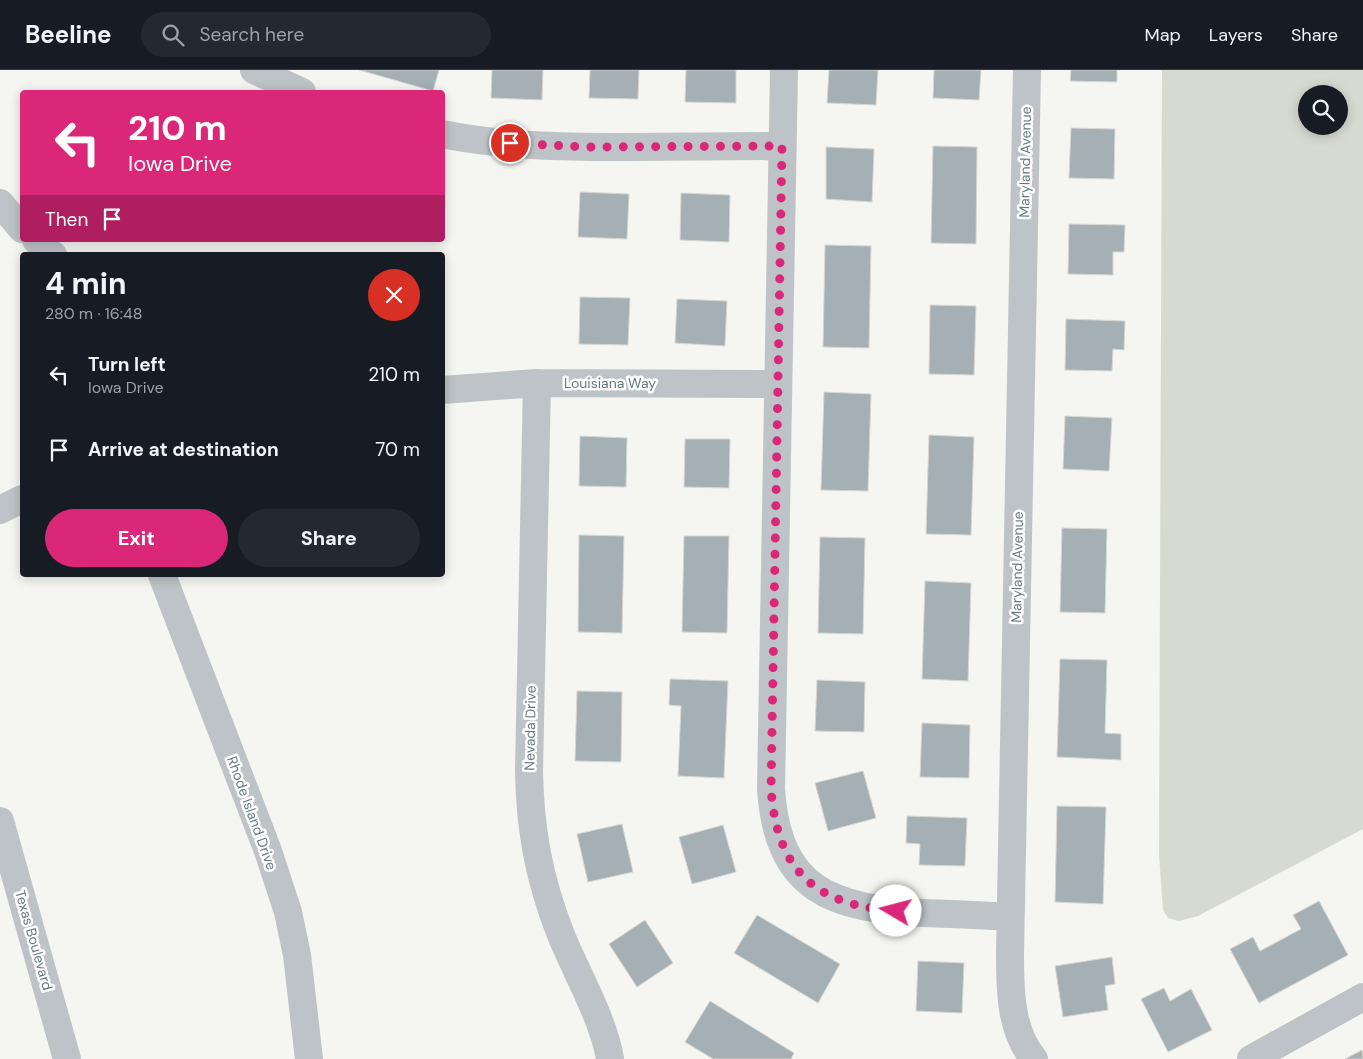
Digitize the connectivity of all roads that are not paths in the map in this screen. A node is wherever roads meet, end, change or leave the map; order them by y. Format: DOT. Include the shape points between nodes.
graph roads {
  1 [pos="254,70"];
  2 [pos="784,70"];
  3 [pos="1027,70"];
  4 [pos="298,90"];
  5 [pos="445,135"];
  6 [pos="782,146"];
  7 [pos="0,203"];
  8 [pos="20,226"];
  9 [pos="38,242"];
  10 [pos="50,252"];
  11 [pos="537,383"];
  12 [pos="778,384"];
  13 [pos="445,390"];
  14 [pos="20,500"];
  15 [pos="0,510"];
  16 [pos="163,577"];
  17 [pos="0,821"];
  18 [pos="1010,917"];
  19 [pos="1363,997"];
  20 [pos="612,1057"];
  21 [pos="66,1059"];
  22 [pos="308,1059"];
  23 [pos="1034,1059"];
  24 [pos="1250,1059"];
  1 -- 4 [label="street"];
  2 -- 6 [label="street"];
  3 -- 18 [label="street, Maryland Avenue"];
  5 -- 6 [label="street" via="525,145"];
  6 -- 12 [label="street"];
  7 -- 8 [label="street"];
  9 -- 10 [label="street"];
  11 -- 12 [label="street, Louisiana Way"];
  11 -- 13 [label="street, Louisiana Way"];
  11 -- 20 [label="street, Nevada Drive" via="530,811 545,890"];
  12 -- 18 [label="street" via="771,789 774,817 786,854 812,885 844,902 885,910"];
  14 -- 15 [label="street"];
  16 -- 22 [label="street, Rhode Island Drive" via="268,851 288,912 297,955"];
  17 -- 21 [label="street, Texas Boulevard"];
  18 -- 23 [label="street, Maryland Avenue" via="1014,1015 1019,1035"];
  19 -- 24 [label="street"];
}
